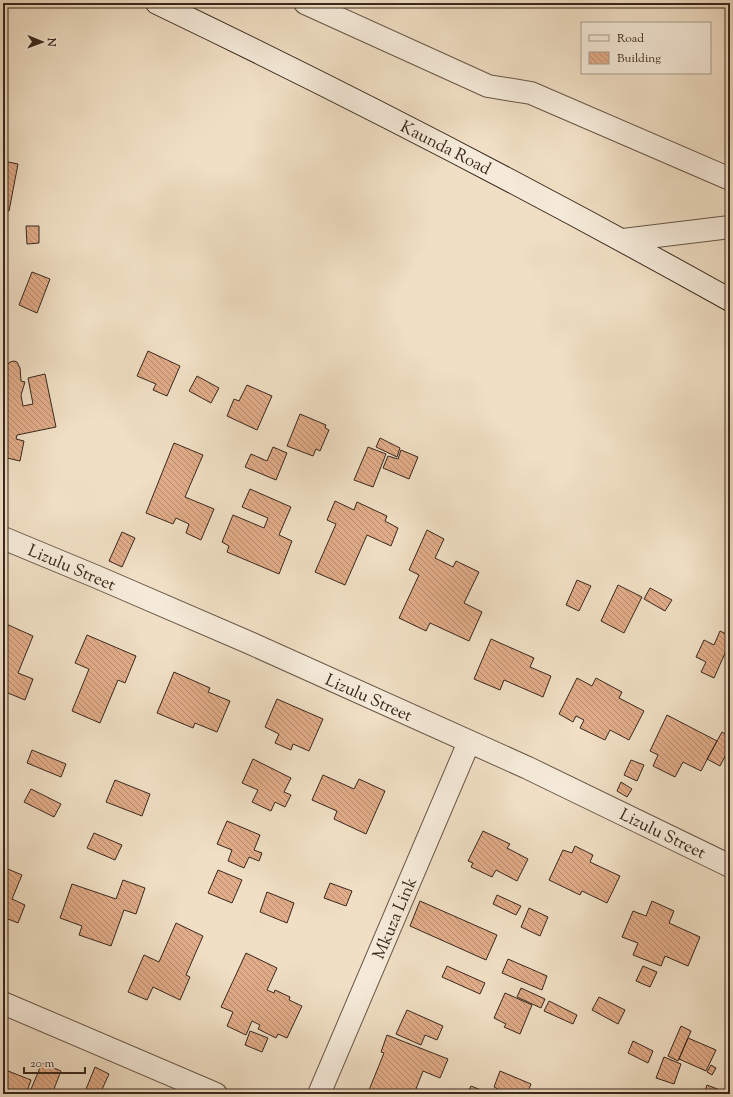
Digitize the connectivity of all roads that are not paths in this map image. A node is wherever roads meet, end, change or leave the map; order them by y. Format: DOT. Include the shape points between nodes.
graph roads {
  1 [pos="157,3"];
  2 [pos="305,3"];
  3 [pos="730,179"];
  4 [pos="730,227"];
  5 [pos="622,240"];
  6 [pos="730,300"];
  7 [pos="3,538"];
  8 [pos="469,742"];
  9 [pos="730,866"];
  10 [pos="3,1003"];
  11 [pos="216,1094"];
  12 [pos="320,1094"];
  1 -- 5 [label="street, Kaunda Road" via="432,139"];
  2 -- 3 [label="street" via="488,86 531,93"];
  4 -- 5 [label="street"];
  5 -- 6 [label="street, Kaunda Road"];
  7 -- 8 [label="street, Lizulu Street" via="250,643"];
  8 -- 9 [label="street, Lizulu Street"];
  8 -- 12 [label="street, Mkuza Link"];
  10 -- 11 [label="street"];
}
